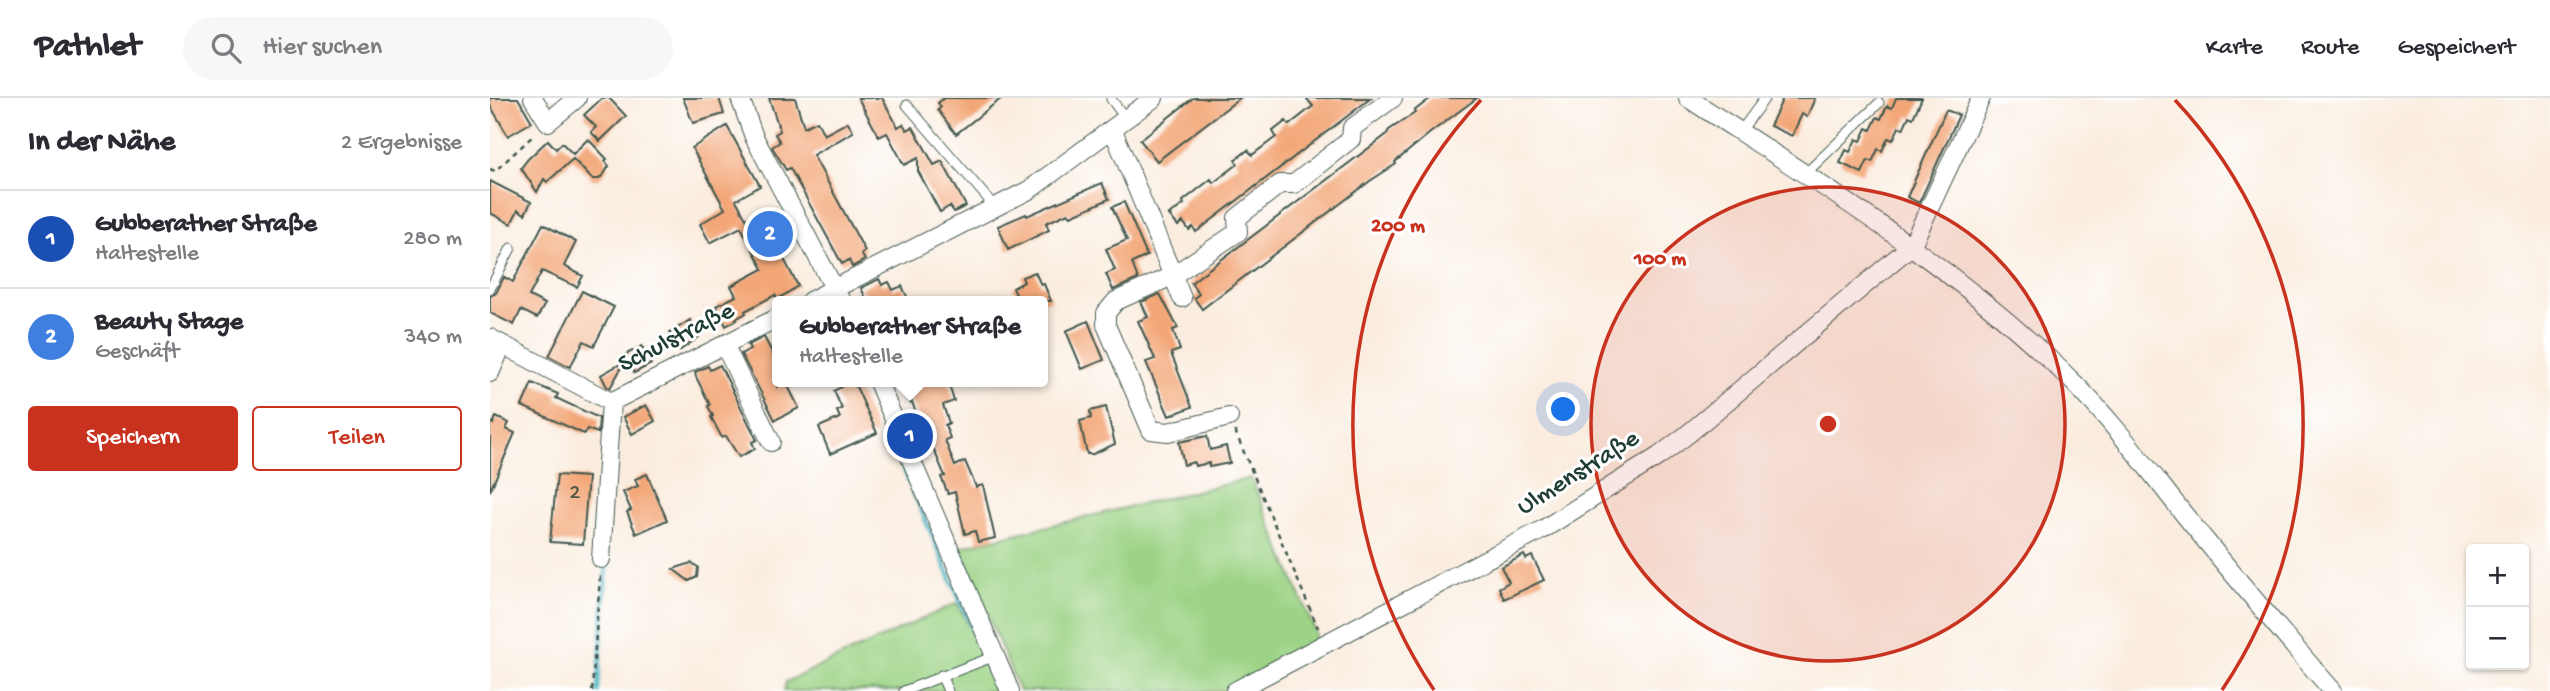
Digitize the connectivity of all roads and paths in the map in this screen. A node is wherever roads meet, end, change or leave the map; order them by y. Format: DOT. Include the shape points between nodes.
graph roads {
  1 [pos="533,98"];
  2 [pos="576,98"];
  3 [pos="740,98"];
  4 [pos="1154,98"];
  5 [pos="1393,98"];
  6 [pos="1688,98"];
  7 [pos="1765,98"];
  8 [pos="1981,98"];
  9 [pos="1111,99"];
  10 [pos="1879,103"];
  11 [pos="908,105"];
  12 [pos="548,122"];
  13 [pos="1120,125"];
  14 [pos="1740,132"];
  15 [pos="490,169"];
  16 [pos="1805,174"];
  17 [pos="996,208"];
  18 [pos="1912,245"];
  19 [pos="511,247"];
  20 [pos="1172,276"];
  21 [pos="490,289"];
  22 [pos="839,295"];
  23 [pos="1182,298"];
  24 [pos="772,320"];
  25 [pos="496,341"];
  26 [pos="724,344"];
  27 [pos="490,373"];
  28 [pos="880,387"];
  29 [pos="611,402"];
  30 [pos="1229,418"];
  31 [pos="771,442"];
  32 [pos="601,559"];
  33 [pos="1325,644"];
  34 [pos="995,656"];
  35 [pos="941,675"];
  36 [pos="592,691"];
  37 [pos="904,691"];
  38 [pos="948,691"];
  39 [pos="1010,691"];
  40 [pos="1235,691"];
  41 [pos="2333,691"];
  1 -- 12 [label="street"];
  2 -- 12 [label="street"];
  3 -- 22 [label="street" via="754,137"];
  4 -- 13 [label="street"];
  5 -- 20 [label="street" via="1353,128 1351,139 1294,184 1280,184 1237,218 1238,232"];
  6 -- 14 [label="street"];
  7 -- 14 [label="lane"];
  8 -- 18 [label="street"];
  9 -- 13 [label="lane"];
  10 -- 16 [label="lane"];
  11 -- 17 [label="lane"];
  12 -- 15 [label="path" via="495,171"];
  13 -- 17 [label="street" via="1040,183"];
  13 -- 20 [label="street"];
  14 -- 16 [label="street"];
  16 -- 18 [label="street"];
  17 -- 22 [label="street"];
  18 -- 33 [label="street, Ulmenstraße" via="1659,456 1542,530"];
  18 -- 41 [label="street" via="1985,302 2077,386"];
  19 -- 21 [label="lane"];
  20 -- 23 [label="street"];
  20 -- 30 [label="street" via="1110,307 1105,321 1112,343 1154,432"];
  24 -- 26 [label="street, Schulstraße"];
  25 -- 27 [label="street"];
  25 -- 29 [label="street, Schulstraße"];
  26 -- 29 [label="street, Schulstraße"];
  26 -- 31 [label="street"];
  28 -- 34 [label="street"];
  29 -- 32 [label="street"];
  30 -- 33 [label="path"];
  32 -- 36 [label="path"];
  33 -- 40 [label="street, Ulmenstraße"];
  34 -- 35 [label="lane"];
  34 -- 39 [label="street"];
  35 -- 37 [label="lane"];
  35 -- 38 [label="lane"];
}
